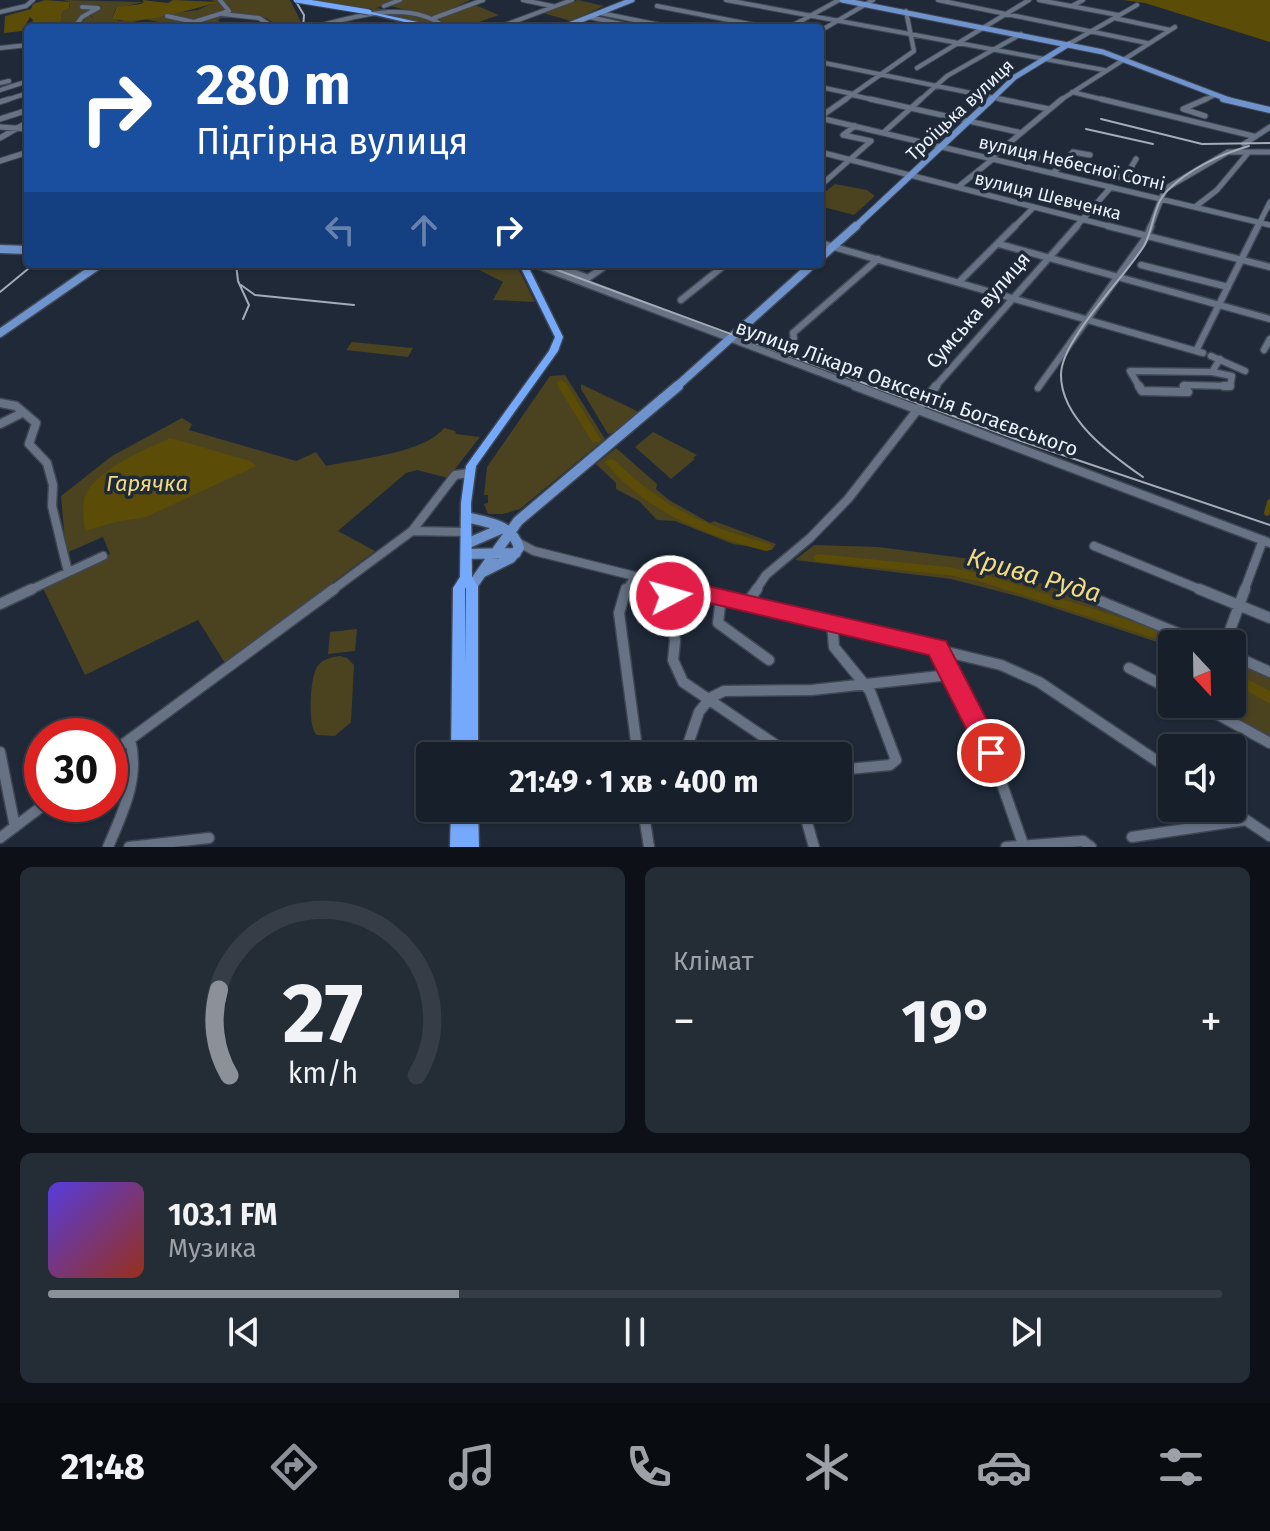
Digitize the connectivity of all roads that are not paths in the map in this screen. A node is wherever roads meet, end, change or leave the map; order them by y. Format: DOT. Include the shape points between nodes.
graph roads {
  1 [pos="33,0"];
  2 [pos="220,0"];
  3 [pos="296,0"];
  4 [pos="400,0"];
  5 [pos="483,0"];
  6 [pos="523,0"];
  7 [pos="572,0"];
  8 [pos="632,0"];
  9 [pos="726,0"];
  10 [pos="840,0"];
  11 [pos="873,0"];
  12 [pos="938,0"];
  13 [pos="1029,0"];
  14 [pos="1039,0"];
  15 [pos="1083,0"];
  16 [pos="866,4"];
  17 [pos="1137,5"];
  18 [pos="657,6"];
  19 [pos="1072,6"];
  20 [pos="82,7"];
  21 [pos="554,7"];
  22 [pos="382,8"];
  23 [pos="906,11"];
  24 [pos="0,12"];
  25 [pos="600,13"];
  26 [pos="223,14"];
  27 [pos="1005,14"];
  28 [pos="167,16"];
  29 [pos="810,16"];
  30 [pos="1115,16"];
  31 [pos="589,17"];
  32 [pos="434,18"];
  33 [pos="837,21"];
  34 [pos="77,24"];
  35 [pos="196,24"];
  36 [pos="268,24"];
  37 [pos="327,24"];
  38 [pos="421,24"];
  39 [pos="437,24"];
  40 [pos="508,24"];
  41 [pos="571,24"];
  42 [pos="621,24"];
  43 [pos="655,24"];
  44 [pos="749,24"];
  45 [pos="795,24"];
  46 [pos="983,26"];
  47 [pos="824,29"];
  48 [pos="1090,31"];
  49 [pos="910,34"];
  50 [pos="1021,34"];
  51 [pos="956,43"];
  52 [pos="1147,43"];
  53 [pos="24,44"];
  54 [pos="1069,44"];
  55 [pos="0,47"];
  56 [pos="993,49"];
  57 [pos="1121,58"];
  58 [pos="1044,59"];
  59 [pos="824,63"];
  60 [pos="917,68"];
  61 [pos="1104,70"];
  62 [pos="882,75"];
  63 [pos="9,81"];
  64 [pos="0,83"];
  65 [pos="22,83"];
  66 [pos="935,85"];
  67 [pos="824,88"];
  68 [pos="0,90"];
  69 [pos="1072,92"];
  70 [pos="24,94"];
  71 [pos="853,95"];
  72 [pos="1213,96"];
  73 [pos="993,97"];
  74 [pos="0,102"];
  75 [pos="912,109"];
  76 [pos="1049,109"];
  77 [pos="1270,110"];
  78 [pos="24,111"];
  79 [pos="824,115"];
  80 [pos="1205,116"];
  81 [pos="0,119"];
  82 [pos="824,119"];
  83 [pos="970,121"];
  84 [pos="24,124"];
  85 [pos="855,126"];
  86 [pos="0,127"];
  87 [pos="1270,127"];
  88 [pos="14,128"];
  89 [pos="24,129"];
  90 [pos="1018,132"];
  91 [pos="883,133"];
  92 [pos="1253,136"];
  93 [pos="0,138"];
  94 [pos="1244,144"];
  95 [pos="942,147"];
  96 [pos="1000,149"];
  97 [pos="1270,152"];
  98 [pos="824,153"];
  99 [pos="1248,153"];
  100 [pos="24,155"];
  101 [pos="1090,155"];
  102 [pos="991,159"];
  103 [pos="1136,159"];
  104 [pos="850,160"];
  105 [pos="0,161"];
  106 [pos="1062,164"];
  107 [pos="1053,173"];
  108 [pos="912,176"];
  109 [pos="1125,178"];
  110 [pos="824,183"];
  111 [pos="958,187"];
  112 [pos="1111,187"];
  113 [pos="1165,189"];
  114 [pos="1159,198"];
  115 [pos="1270,202"];
  116 [pos="1034,207"];
  117 [pos="1195,207"];
  118 [pos="1082,220"];
  119 [pos="1260,222"];
  120 [pos="1270,225"];
  121 [pos="1147,236"];
  122 [pos="824,244"];
  123 [pos="999,244"];
  124 [pos="833,246"];
  125 [pos="0,250"];
  126 [pos="24,251"];
  127 [pos="824,254"];
  128 [pos="1048,258"];
  129 [pos="878,259"];
  130 [pos="1242,260"];
  131 [pos="1141,265"];
  132 [pos="1270,267"];
  133 [pos="94,268"];
  134 [pos="525,268"];
  135 [pos="545,268"];
  136 [pos="562,268"];
  137 [pos="602,268"];
  138 [pos="721,268"];
  139 [pos="809,268"];
  140 [pos="1119,278"];
  141 [pos="959,282"];
  142 [pos="1228,287"];
  143 [pos="1013,298"];
  144 [pos="681,300"];
  145 [pos="1219,305"];
  146 [pos="1270,319"];
  147 [pos="1087,320"];
  148 [pos="0,333"];
  149 [pos="735,336"];
  150 [pos="1270,339"];
  151 [pos="1264,350"];
  152 [pos="1245,371"];
  153 [pos="1212,372"];
  154 [pos="1038,388"];
  155 [pos="0,403"];
  156 [pos="918,407"];
  157 [pos="22,413"];
  158 [pos="0,424"];
  159 [pos="469,473"];
  160 [pos="466,517"];
  161 [pos="412,531"];
  162 [pos="499,539"];
  163 [pos="1266,541"];
  164 [pos="466,543"];
  165 [pos="1094,546"];
  166 [pos="518,548"];
  167 [pos="103,556"];
  168 [pos="68,572"];
  169 [pos="634,578"];
  170 [pos="472,580"];
  171 [pos="673,586"];
  172 [pos="1071,589"];
  173 [pos="721,596"];
  174 [pos="748,602"];
  175 [pos="0,604"];
  176 [pos="1240,605"];
  177 [pos="1270,618"];
  178 [pos="832,623"];
  179 [pos="1170,630"];
  180 [pos="1230,630"];
  181 [pos="938,648"];
  182 [pos="769,660"];
  183 [pos="1246,661"];
  184 [pos="1129,668"];
  185 [pos="1270,672"];
  186 [pos="949,675"];
  187 [pos="1158,683"];
  188 [pos="863,686"];
  189 [pos="710,700"];
  190 [pos="1224,718"];
  191 [pos="130,739"];
  192 [pos="458,742"];
  193 [pos="471,742"];
  194 [pos="636,742"];
  195 [pos="688,742"];
  196 [pos="773,742"];
  197 [pos="1270,743"];
  198 [pos="0,752"];
  199 [pos="1158,762"];
  200 [pos="852,769"];
  201 [pos="24,820"];
  202 [pos="1246,820"];
  203 [pos="458,822"];
  204 [pos="471,822"];
  205 [pos="645,822"];
  206 [pos="807,822"];
  207 [pos="1233,822"];
  208 [pos="15,827"];
  209 [pos="1267,830"];
  210 [pos="1132,837"];
  211 [pos="0,838"];
  212 [pos="209,838"];
  213 [pos="1024,846"];
  214 [pos="108,847"];
  215 [pos="129,847"];
  216 [pos="458,847"];
  217 [pos="471,847"];
  218 [pos="649,847"];
  219 [pos="814,847"];
  220 [pos="1006,847"];
  221 [pos="1091,847"];
  1 -- 24 [label="street"];
  2 -- 26 [label="street" via="229,11"];
  3 -- 38 [label="highway, bridge"];
  4 -- 22 [label="street"];
  5 -- 32 [label="street"];
  6 -- 21 [label="street"];
  7 -- 21 [label="street"];
  8 -- 25 [label="main road"];
  9 -- 29 [label="street"];
  10 -- 16 [label="main road"];
  10 -- 29 [label="street"];
  11 -- 16 [label="street"];
  12 -- 27 [label="street"];
  13 -- 27 [label="street"];
  14 -- 19 [label="street"];
  15 -- 19 [label="street"];
  16 -- 23 [label="main road"];
  16 -- 33 [label="street"];
  17 -- 30 [label="street, Троїцька вулиця"];
  18 -- 44 [label="street"];
  19 -- 30 [label="street"];
  20 -- 34 [label="street" via="98,8"];
  21 -- 40 [label="street"];
  22 -- 32 [label="street"];
  22 -- 37 [label="street"];
  23 -- 46 [label="main road"];
  23 -- 49 [label="street"];
  25 -- 31 [label="main road"];
  25 -- 43 [label="street"];
  26 -- 35 [label="street"];
  26 -- 36 [label="street"];
  27 -- 46 [label="street"];
  27 -- 48 [label="street"];
  28 -- 35 [label="street"];
  29 -- 33 [label="street"];
  29 -- 45 [label="street"];
  30 -- 48 [label="street, Троїцька вулиця"];
  30 -- 52 [label="street" via="1172,29"];
  31 -- 41 [label="main road"];
  31 -- 42 [label="street"];
  32 -- 39 [label="street"];
  33 -- 47 [label="street"];
  33 -- 49 [label="street"];
  46 -- 50 [label="main road"];
  46 -- 51 [label="street"];
  48 -- 52 [label="street"];
  48 -- 54 [label="street, Троїцька вулиця"];
  49 -- 51 [label="street"];
  49 -- 62 [label="street" via="914,51"];
  50 -- 54 [label="main road"];
  50 -- 56 [label="street"];
  51 -- 56 [label="street"];
  51 -- 60 [label="street"];
  52 -- 57 [label="street"];
  53 -- 55 [label="street"];
  54 -- 57 [label="main road"];
  54 -- 58 [label="main road, Троїцька вулиця"];
  56 -- 58 [label="street"];
  56 -- 66 [label="street"];
  57 -- 61 [label="street"];
  57 -- 72 [label="main road"];
  58 -- 61 [label="street"];
  58 -- 73 [label="main road, Троїцька вулиця"];
  59 -- 62 [label="street"];
  61 -- 69 [label="street"];
  62 -- 66 [label="street"];
  62 -- 71 [label="street"];
  63 -- 64 [label="street"];
  65 -- 68 [label="street"];
  66 -- 73 [label="street"];
  66 -- 75 [label="street"];
  67 -- 71 [label="street"];
  69 -- 76 [label="street"];
  69 -- 92 [label="street"];
  70 -- 74 [label="street"];
  71 -- 75 [label="street"];
  71 -- 79 [label="street"];
  72 -- 77 [label="main road"];
  72 -- 80 [label="street" via="1183,109"];
  73 -- 76 [label="street"];
  73 -- 83 [label="main road, Троїцька вулиця"];
  75 -- 83 [label="street"];
  75 -- 91 [label="street"];
  76 -- 90 [label="street"];
  78 -- 81 [label="street"];
  82 -- 85 [label="street, вулиця Небесної Сотні"];
  83 -- 90 [label="street"];
  83 -- 95 [label="main road, Троїцька вулиця"];
  84 -- 88 [label="street"];
  85 -- 91 [label="street, вулиця Небесної Сотні"];
  85 -- 104 [label="street" via="843,135 871,141"];
  86 -- 88 [label="street"];
  87 -- 92 [label="street"];
  88 -- 89 [label="street"];
  88 -- 93 [label="street"];
  90 -- 96 [label="street"];
  91 -- 95 [label="street, вулиця Небесної Сотні"];
  92 -- 94 [label="street"];
  95 -- 102 [label="street, вулиця Небесної Сотні"];
  95 -- 108 [label="main road, Троїцька вулиця"];
  96 -- 102 [label="street"];
  96 -- 106 [label="street"];
  97 -- 99 [label="street"];
  98 -- 104 [label="street, вулиця Шевченка"];
  99 -- 113 [label="street" via="1228,152"];
  99 -- 117 [label="street"];
  100 -- 105 [label="street"];
  101 -- 106 [label="street" via="1073,152"];
  102 -- 107 [label="street, вулиця Небесної Сотні"];
  102 -- 111 [label="street"];
  103 -- 109 [label="street"];
  104 -- 108 [label="street, вулиця Шевченка"];
  104 -- 110 [label="street"];
  106 -- 107 [label="street"];
  106 -- 109 [label="street"];
  107 -- 112 [label="street, вулиця Небесної Сотні"];
  108 -- 111 [label="street, вулиця Шевченка"];
  108 -- 124 [label="main road, Троїцька вулиця"];
  109 -- 113 [label="street"];
  111 -- 116 [label="street, вулиця Шевченка"];
  112 -- 114 [label="street, вулиця Небесної Сотні"];
  112 -- 118 [label="street, Сумська вулиця"];
  113 -- 114 [label="street"];
  114 -- 117 [label="street, вулиця Небесної Сотні"];
  114 -- 121 [label="street"];
  115 -- 119 [label="street"];
  116 -- 118 [label="street, вулиця Шевченка"];
  116 -- 123 [label="street"];
  117 -- 119 [label="street, вулиця Небесної Сотні"];
  118 -- 121 [label="street, вулиця Шевченка"];
  118 -- 128 [label="street, Сумська вулиця"];
  119 -- 120 [label="street, вулиця Небесної Сотні"];
  119 -- 130 [label="street"];
  121 -- 130 [label="street, вулиця Шевченка"];
  121 -- 140 [label="street"];
  122 -- 124 [label="street"];
  123 -- 128 [label="street"];
  123 -- 141 [label="street"];
  124 -- 127 [label="main road, Троїцька вулиця"];
  124 -- 129 [label="street"];
  125 -- 126 [label="main road"];
  128 -- 140 [label="street"];
  128 -- 143 [label="street, Сумська вулиця"];
  129 -- 141 [label="street"];
  129 -- 149 [label="street" via="782,348"];
  130 -- 132 [label="street, вулиця Шевченка"];
  130 -- 142 [label="street"];
  131 -- 142 [label="street"];
  133 -- 148 [label="main road"];
  134 -- 159 [label="highway" via="559,337"];
  135 -- 149 [label="street, вулиця Лікаря Овксентія Богаєвського"];
  136 -- 137 [label="street" via="588,278"];
  138 -- 144 [label="street"];
  139 -- 149 [label="main road"];
  140 -- 145 [label="street"];
  140 -- 147 [label="street"];
  141 -- 143 [label="street"];
  142 -- 145 [label="street"];
  143 -- 147 [label="street"];
  143 -- 156 [label="street, Сумська вулиця"];
  145 -- 146 [label="street"];
  145 -- 147 [label="street" via="1199,352"];
  147 -- 154 [label="street"];
  149 -- 156 [label="street, вулиця Лікаря Овксентія Богаєвського"];
  149 -- 162 [label="main road"];
  150 -- 151 [label="street"];
  152 -- 153 [label="street" via="1215,357"];
  153 -- 153 [label="street" via="1171,371 1130,371 1142,391 1230,386 1232,376"];
  155 -- 157 [label="street"];
  156 -- 163 [label="street, вулиця Лікаря Овксентія Богаєвського"];
  156 -- 174 [label="street, Сумська вулиця" via="848,499 766,575"];
  157 -- 158 [label="street"];
  157 -- 168 [label="street" via="36,423 29,444 47,463"];
  159 -- 160 [label="highway"];
  159 -- 161 [label="street" via="455,475"];
  160 -- 162 [label="main road"];
  160 -- 164 [label="highway"];
  161 -- 164 [label="street"];
  161 -- 191 [label="street"];
  162 -- 164 [label="main road"];
  162 -- 164 [label="main road"];
  162 -- 166 [label="main road"];
  162 -- 166 [label="main road"];
  162 -- 170 [label="main road"];
  163 -- 176 [label="street"];
  164 -- 170 [label="highway"];
  165 -- 176 [label="street"];
  166 -- 169 [label="street"];
  166 -- 170 [label="main road"];
  167 -- 168 [label="street"];
  168 -- 175 [label="street"];
  169 -- 171 [label="street"];
  169 -- 194 [label="street" via="619,613"];
  170 -- 192 [label="highway" via="459,588"];
  170 -- 193 [label="highway"];
  171 -- 173 [label="street"];
  171 -- 189 [label="street" via="673,660 683,682"];
  172 -- 179 [label="street"];
  173 -- 174 [label="street"];
  173 -- 182 [label="street" via="718,623"];
  174 -- 178 [label="street"];
  176 -- 177 [label="street"];
  176 -- 180 [label="street"];
  178 -- 181 [label="street"];
  178 -- 188 [label="street" via="833,650"];
  181 -- 186 [label="street"];
  181 -- 199 [label="street" via="1039,682"];
  183 -- 185 [label="street"];
  184 -- 187 [label="street"];
  186 -- 188 [label="street"];
  186 -- 213 [label="street" via="980,727"];
  188 -- 189 [label="street" via="729,689"];
  188 -- 200 [label="street" via="877,703 896,760"];
  189 -- 195 [label="street" via="700,710"];
  189 -- 196 [label="street"];
  190 -- 197 [label="street"];
  191 -- 214 [label="street" via="132,778"];
  198 -- 208 [label="street"];
  201 -- 208 [label="street"];
  202 -- 209 [label="street"];
  203 -- 216 [label="highway"];
  204 -- 217 [label="highway"];
  205 -- 218 [label="street"];
  206 -- 219 [label="street"];
  207 -- 210 [label="street"];
  208 -- 211 [label="street"];
  212 -- 215 [label="street"];
  213 -- 220 [label="street"];
  213 -- 221 [label="street" via="1083,841"];
}
